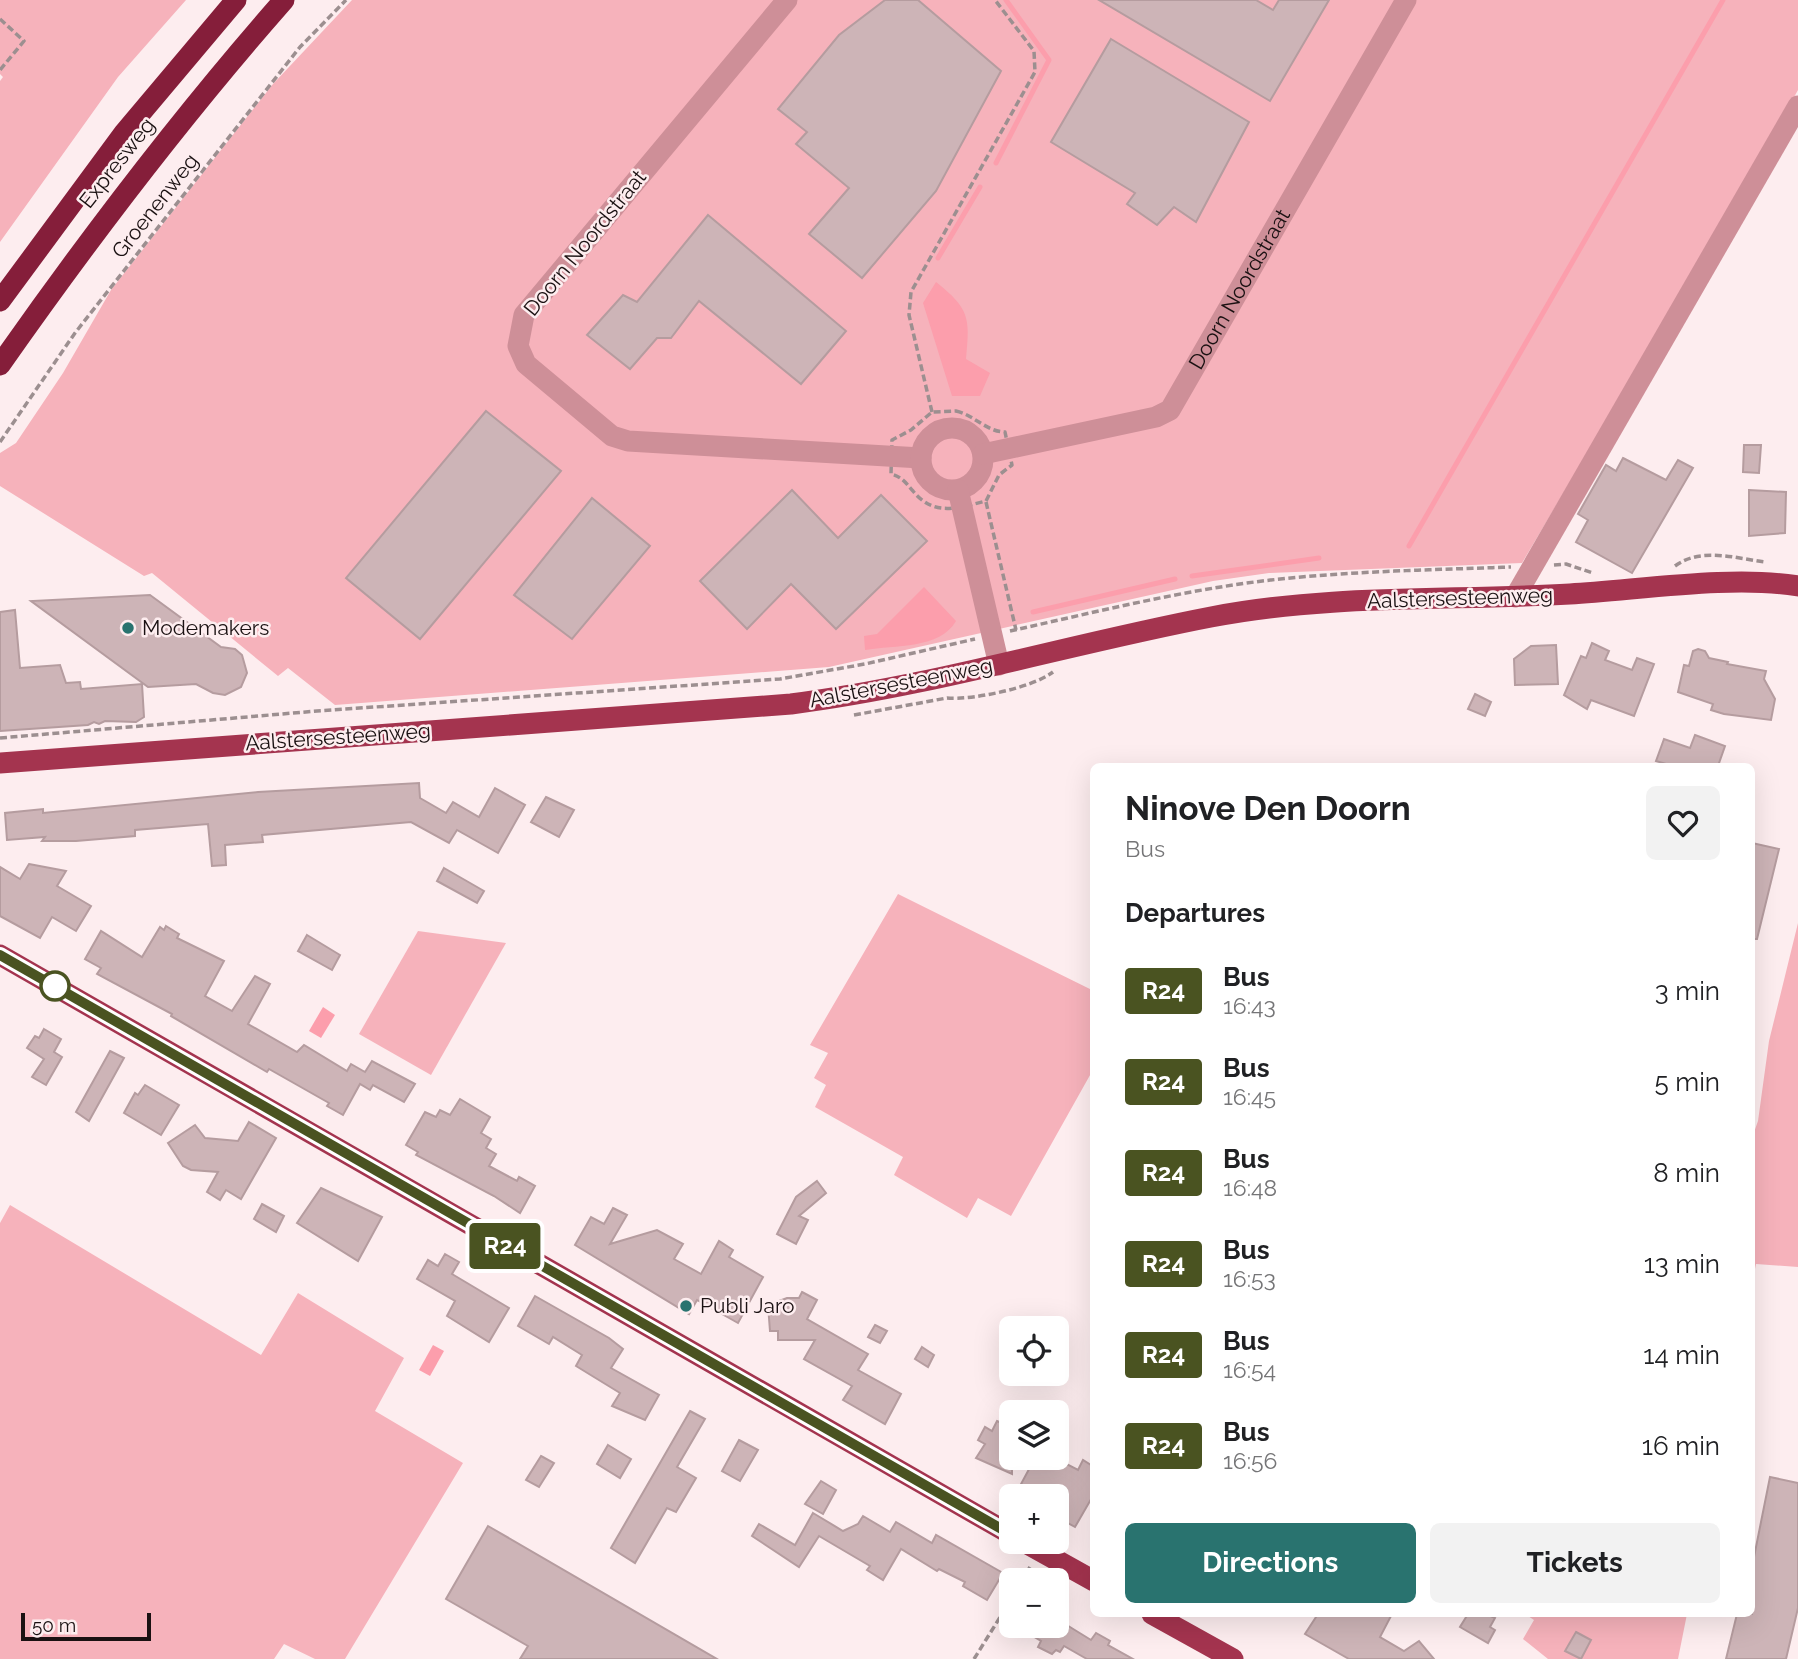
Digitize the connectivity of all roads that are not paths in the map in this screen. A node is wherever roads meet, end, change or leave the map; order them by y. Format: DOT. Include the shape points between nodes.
graph roads {
  1 [pos="236,0"];
  2 [pos="284,0"];
  3 [pos="787,0"];
  4 [pos="1406,0"];
  5 [pos="1798,106"];
  6 [pos="0,301"];
  7 [pos="0,365"];
  8 [pos="983,454"];
  9 [pos="920,458"];
  10 [pos="960,498"];
  11 [pos="1798,586"];
  12 [pos="1515,597"];
  13 [pos="999,665"];
  14 [pos="0,763"];
  15 [pos="0,955"];
  16 [pos="999,1528"];
  17 [pos="1046,1554"];
  18 [pos="1090,1579"];
  19 [pos="1157,1617"];
  20 [pos="1233,1659"];
  1 -- 6 [label="highway, Expresweg" via="124,133"];
  2 -- 7 [label="highway, Expresweg" via="154,155"];
  3 -- 9 [label="street, Doorn Noordstraat" via="524,315 519,346 526,363 611,436 628,441"];
  4 -- 8 [label="street, Doorn Noordstraat" via="1170,410 1156,417"];
  5 -- 12 [label="street"];
  8 -- 9 [label="street" via="972,435 953,428 932,435"];
  8 -- 10 [label="street" via="979,475"];
  9 -- 10 [label="street" via="930,481"];
  10 -- 13 [label="street"];
  11 -- 12 [label="main road, Aalstersesteenweg" via="1738,583"];
  12 -- 13 [label="main road, Aalstersesteenweg" via="1303,603 1212,616"];
  13 -- 14 [label="main road, Aalstersesteenweg" via="867,694 791,704"];
  15 -- 16 [label="main road"];
  17 -- 18 [label="main road"];
  19 -- 20 [label="main road"];
}
